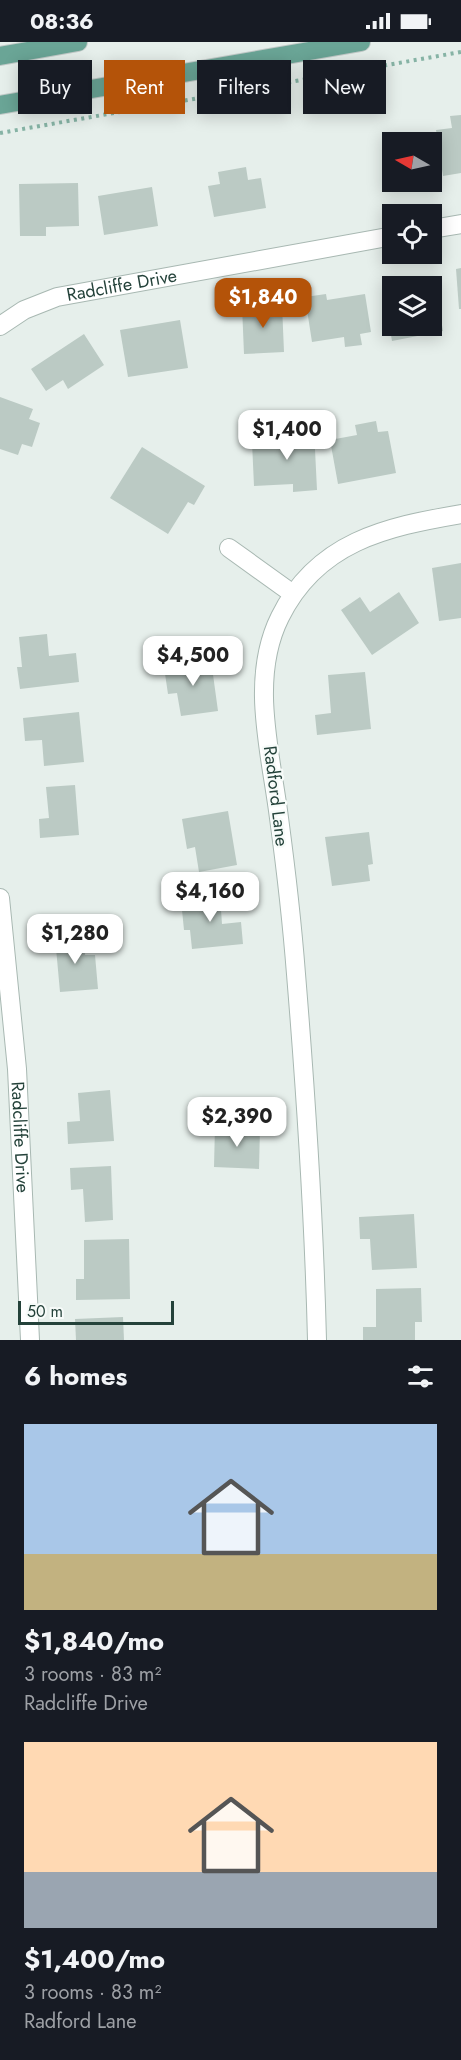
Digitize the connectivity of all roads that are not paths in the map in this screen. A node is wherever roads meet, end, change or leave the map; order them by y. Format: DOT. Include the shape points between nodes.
graph roads {
  1 [pos="78,42"];
  2 [pos="361,42"];
  3 [pos="0,56"];
  4 [pos="0,105"];
  5 [pos="461,224"];
  6 [pos="442,227"];
  7 [pos="382,238"];
  8 [pos="0,326"];
  9 [pos="461,514"];
  10 [pos="229,548"];
  11 [pos="293,594"];
  12 [pos="0,898"];
  13 [pos="30,1340"];
  14 [pos="317,1340"];
  1 -- 3 [label="main road"];
  2 -- 4 [label="main road"];
  5 -- 6 [label="street"];
  7 -- 8 [label="street, Radcliffe Drive" via="57,297 24,310"];
  9 -- 11 [label="street, Radford Lane" via="391,528 349,544 315,569"];
  10 -- 11 [label="street"];
  11 -- 14 [label="street, Radford Lane" via="273,633 265,662 263,693 296,975"];
  12 -- 13 [label="street, Radcliffe Drive" via="17,1069"];
}
